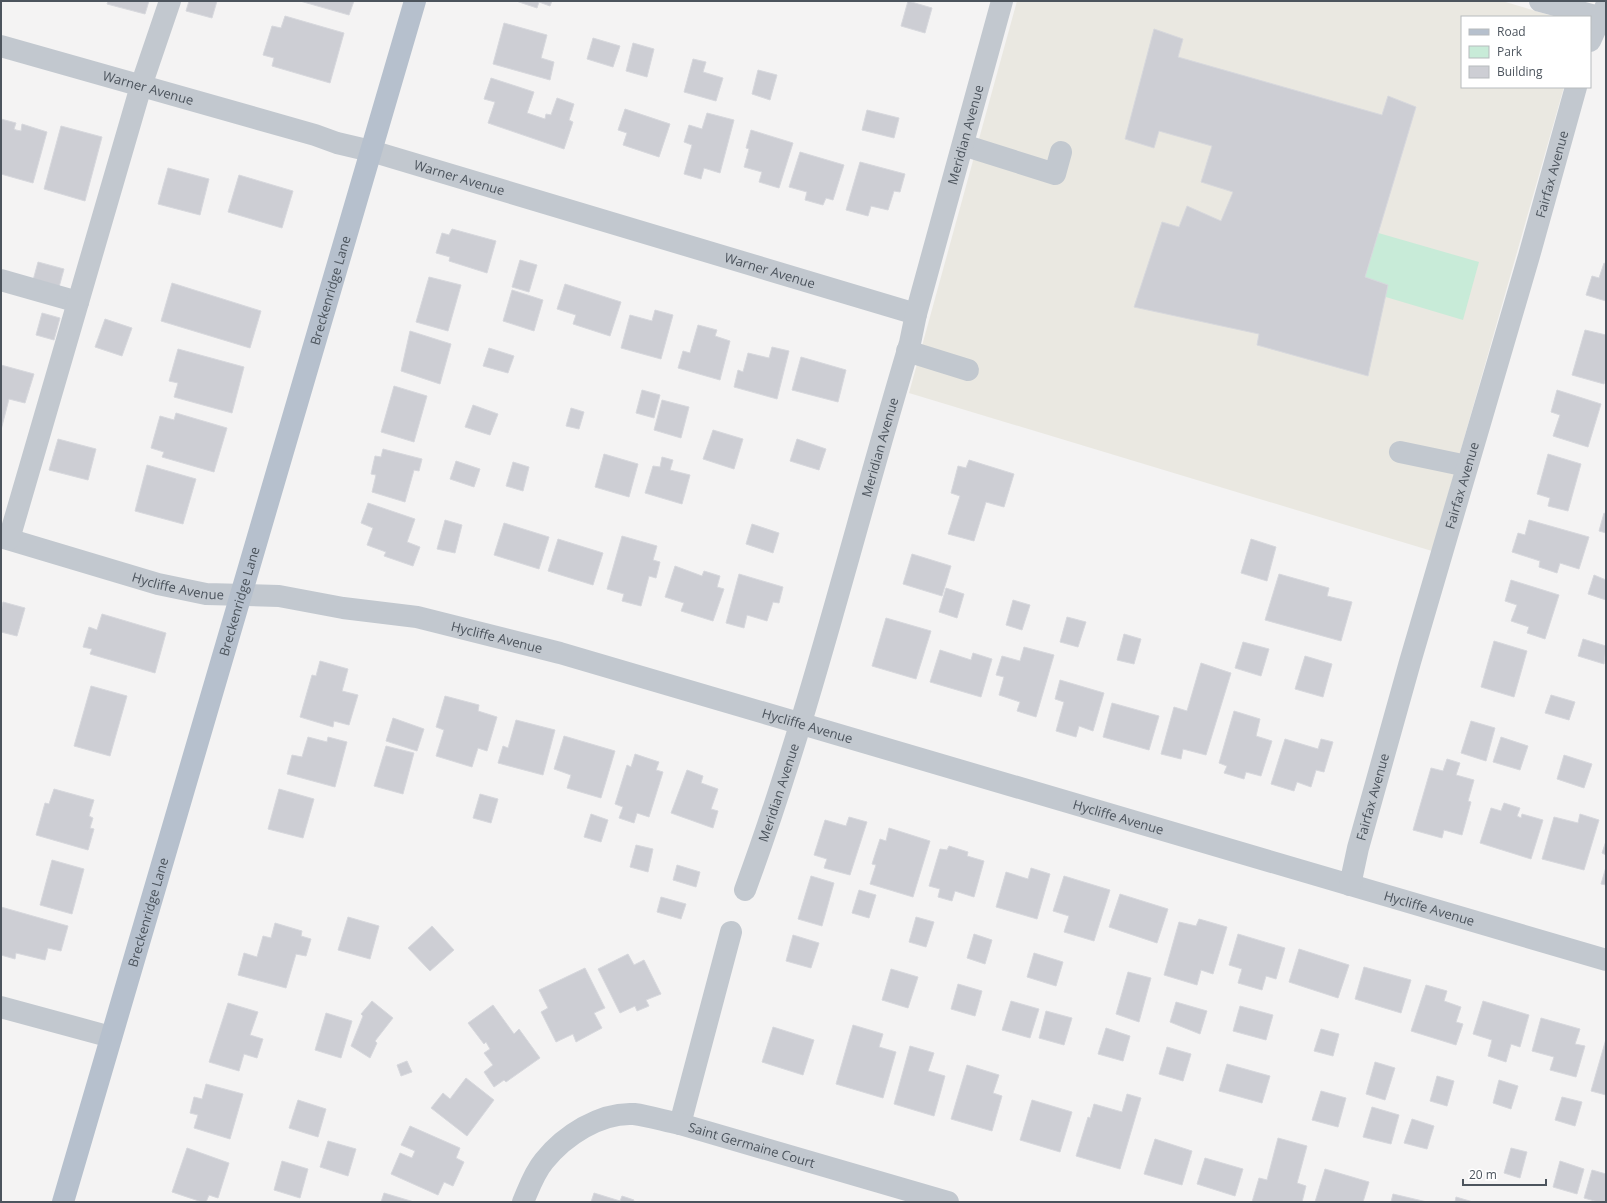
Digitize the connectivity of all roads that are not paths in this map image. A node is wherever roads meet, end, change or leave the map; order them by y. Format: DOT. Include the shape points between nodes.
graph roads {
  1 [pos="170,1"];
  2 [pos="415,1"];
  3 [pos="1002,1"];
  4 [pos="1540,1"];
  5 [pos="1604,14"];
  6 [pos="1591,39"];
  7 [pos="1,46"];
  8 [pos="141,86"];
  9 [pos="1576,88"];
  10 [pos="963,145"];
  11 [pos="371,151"];
  12 [pos="1061,152"];
  13 [pos="1,280"];
  14 [pos="78,302"];
  15 [pos="916,314"];
  16 [pos="907,351"];
  17 [pos="968,370"];
  18 [pos="1400,452"];
  19 [pos="1467,466"];
  20 [pos="5,538"];
  21 [pos="241,594"];
  22 [pos="801,722"];
  23 [pos="1350,884"];
  24 [pos="745,890"];
  25 [pos="731,932"];
  26 [pos="1606,960"];
  27 [pos="1,1007"];
  28 [pos="111,1036"];
  29 [pos="680,1124"];
  30 [pos="63,1202"];
  31 [pos="523,1202"];
  32 [pos="948,1202"];
  1 -- 8 [label="street"];
  2 -- 11 [label="main road, Breckenridge Lane"];
  3 -- 10 [label="street, Meridian Avenue"];
  4 -- 5 [label="street"];
  5 -- 6 [label="street"];
  7 -- 8 [label="street, Warner Avenue"];
  8 -- 11 [label="street, Warner Avenue"];
  8 -- 14 [label="street"];
  9 -- 19 [label="street, Fairfax Avenue"];
  10 -- 12 [label="street" via="1055,174"];
  10 -- 15 [label="street, Meridian Avenue"];
  11 -- 15 [label="street, Warner Avenue"];
  11 -- 21 [label="main road, Breckenridge Lane"];
  13 -- 14 [label="street"];
  14 -- 20 [label="street"];
  15 -- 16 [label="street, Meridian Avenue"];
  16 -- 17 [label="street"];
  16 -- 22 [label="street, Meridian Avenue"];
  18 -- 19 [label="street"];
  19 -- 23 [label="street, Fairfax Avenue"];
  20 -- 21 [label="street, Hycliffe Avenue" via="158,584 206,594"];
  21 -- 22 [label="street, Hycliffe Avenue" via="279,596 444,622"];
  21 -- 28 [label="main road, Breckenridge Lane"];
  22 -- 23 [label="street, Hycliffe Avenue"];
  22 -- 24 [label="street, Meridian Avenue"];
  23 -- 26 [label="street, Hycliffe Avenue"];
  25 -- 29 [label="street"];
  27 -- 28 [label="street"];
  28 -- 30 [label="main road, Breckenridge Lane"];
  29 -- 31 [label="street, Saint Germaine Court" via="634,1114 603,1120 578,1131 544,1161"];
  29 -- 32 [label="street, Saint Germaine Court"];
}
